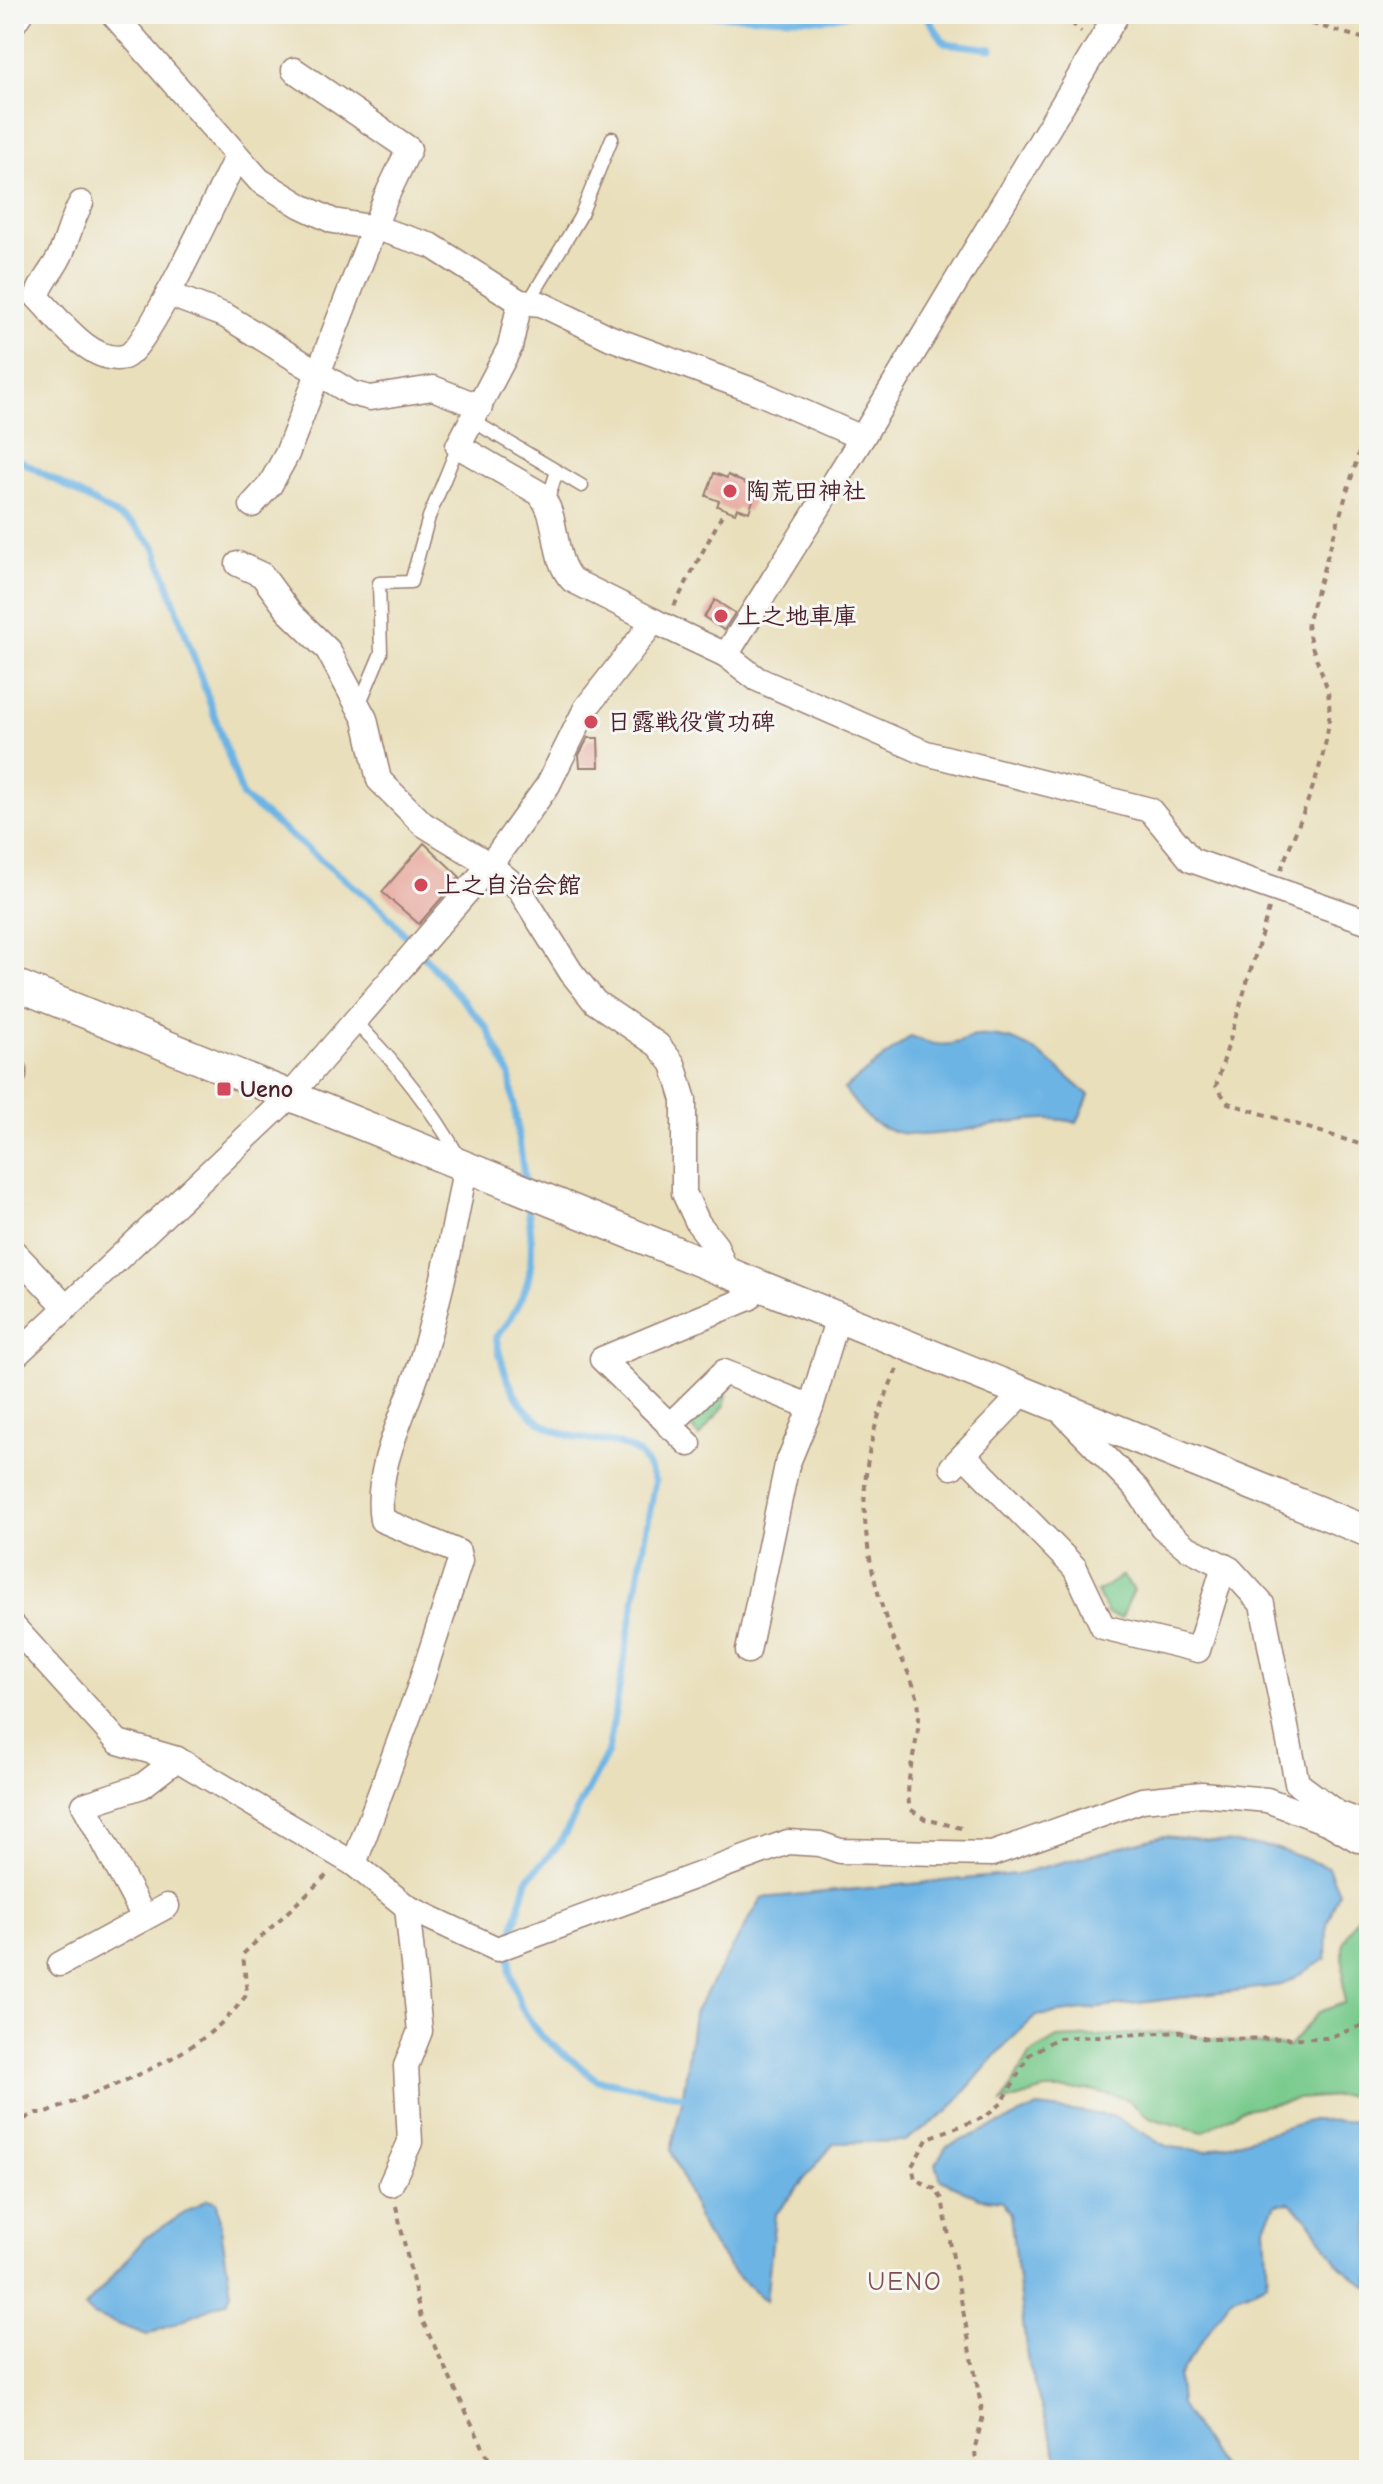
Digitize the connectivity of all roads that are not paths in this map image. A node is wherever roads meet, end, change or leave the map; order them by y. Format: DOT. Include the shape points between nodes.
graph roads {
  1 [pos="20,14"];
  2 [pos="113,14"];
  3 [pos="1117,14"];
  4 [pos="14,23"];
  5 [pos="294,70"];
  6 [pos="612,138"];
  7 [pos="237,156"];
  8 [pos="81,203"];
  9 [pos="376,228"];
  10 [pos="168,294"];
  11 [pos="524,302"];
  12 [pos="319,373"];
  13 [pos="477,414"];
  14 [pos="862,438"];
  15 [pos="458,446"];
  16 [pos="557,471"];
  17 [pos="582,486"];
  18 [pos="547,502"];
  19 [pos="252,505"];
  20 [pos="238,564"];
  21 [pos="661,619"];
  22 [pos="726,655"];
  23 [pos="359,705"];
  24 [pos="490,865"];
  25 [pos="1369,922"];
  26 [pos="14,984"];
  27 [pos="355,1021"];
  28 [pos="14,1068"];
  29 [pos="14,1075"];
  30 [pos="288,1098"];
  31 [pos="465,1169"];
  32 [pos="14,1252"];
  33 [pos="727,1274"];
  34 [pos="755,1285"];
  35 [pos="66,1307"];
  36 [pos="838,1317"];
  37 [pos="14,1357"];
  38 [pos="1024,1392"];
  39 [pos="1055,1404"];
  40 [pos="811,1407"];
  41 [pos="669,1426"];
  42 [pos="689,1444"];
  43 [pos="1369,1532"];
  44 [pos="1224,1566"];
  45 [pos="14,1627"];
  46 [pos="748,1651"];
  47 [pos="177,1759"];
  48 [pos="1365,1836"];
  49 [pos="350,1861"];
  50 [pos="167,1906"];
  51 [pos="407,1907"];
  52 [pos="144,1917"];
  53 [pos="60,1964"];
  54 [pos="391,2184"];
  1 -- 4 [label="street"];
  2 -- 7 [label="street"];
  3 -- 14 [label="street"];
  5 -- 9 [label="street" via="409,149"];
  6 -- 11 [label="lane" via="580,217"];
  7 -- 9 [label="street" via="259,180 301,206 333,221"];
  7 -- 10 [label="street"];
  8 -- 10 [label="street" via="37,297 89,350 122,358 135,351"];
  9 -- 11 [label="street" via="432,246"];
  9 -- 12 [label="street"];
  10 -- 12 [label="street" via="226,316"];
  11 -- 13 [label="street" via="510,347"];
  11 -- 14 [label="street" via="541,304 611,338 760,393"];
  12 -- 13 [label="street" via="370,398 433,388"];
  12 -- 19 [label="street" via="287,454"];
  13 -- 15 [label="street"];
  13 -- 16 [label="lane"];
  14 -- 22 [label="street"];
  15 -- 18 [label="street"];
  15 -- 23 [label="lane" via="429,517 411,582 379,583 381,653"];
  16 -- 17 [label="lane"];
  16 -- 18 [label="lane"];
  18 -- 21 [label="street" via="563,569 572,580"];
  20 -- 23 [label="street" via="262,575 290,613 328,650"];
  21 -- 22 [label="street"];
  21 -- 24 [label="street" via="586,708 548,785"];
  22 -- 25 [label="street" via="757,679 926,753 1150,810 1191,860"];
  23 -- 24 [label="street" via="379,780 423,824"];
  24 -- 27 [label="street"];
  24 -- 33 [label="street" via="519,889 595,1002 658,1045 673,1064 684,1100 684,1193"];
  26 -- 30 [label="street"];
  27 -- 30 [label="street"];
  27 -- 31 [label="lane" via="400,1067 438,1119"];
  28 -- 29 [label="street"];
  30 -- 31 [label="street"];
  30 -- 35 [label="street"];
  31 -- 33 [label="street"];
  31 -- 49 [label="street" via="449,1260 379,1502 382,1520 458,1552 460,1561 418,1691"];
  32 -- 35 [label="street"];
  33 -- 34 [label="street"];
  34 -- 36 [label="street"];
  34 -- 41 [label="street" via="749,1298 602,1359"];
  35 -- 37 [label="street"];
  36 -- 38 [label="street"];
  36 -- 40 [label="street"];
  38 -- 39 [label="street"];
  38 -- 44 [label="street" via="958,1461 1075,1568 1103,1627 1198,1650"];
  39 -- 43 [label="street"];
  39 -- 44 [label="street" via="1137,1489 1162,1527 1186,1547"];
  40 -- 41 [label="street" via="724,1372"];
  40 -- 46 [label="street" via="787,1465"];
  41 -- 42 [label="street"];
  44 -- 48 [label="street" via="1250,1586 1267,1618 1297,1783"];
  45 -- 47 [label="street" via="118,1742"];
  47 -- 49 [label="street"];
  47 -- 52 [label="street" via="142,1786 84,1805"];
  48 -- 51 [label="street" via="1267,1800 1202,1794 1142,1800 992,1854 840,1851 788,1842 497,1949"];
  49 -- 51 [label="street"];
  50 -- 52 [label="street"];
  51 -- 54 [label="street" via="420,2031 406,2066 410,2142"];
  52 -- 53 [label="street"];
}
